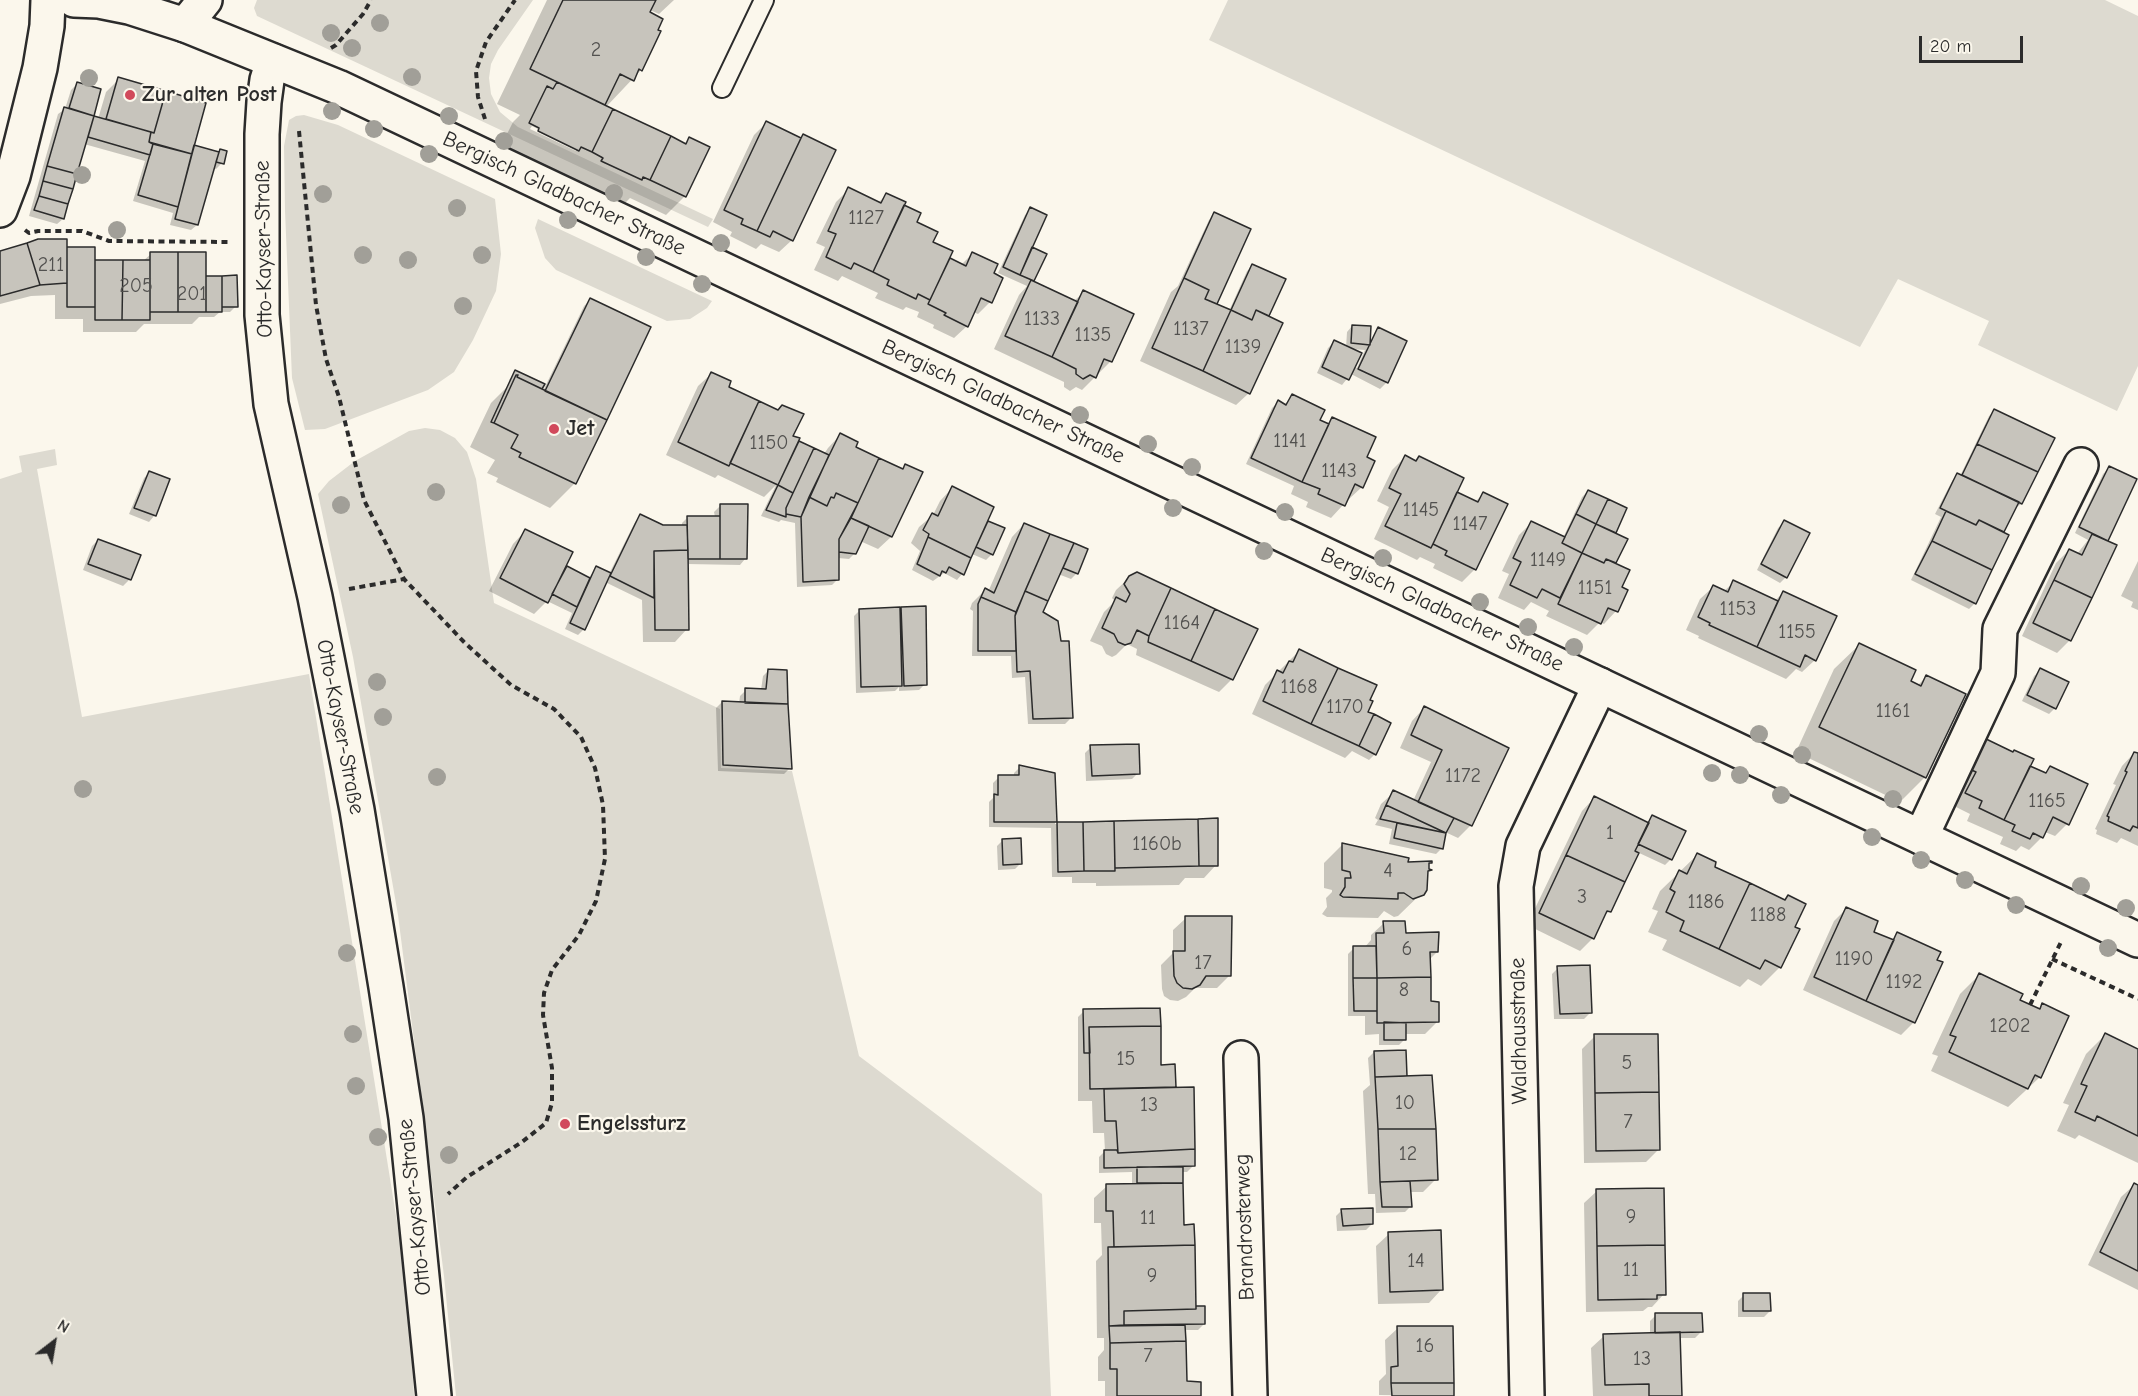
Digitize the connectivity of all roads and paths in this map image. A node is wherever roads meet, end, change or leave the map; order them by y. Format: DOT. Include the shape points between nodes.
graph roads {
  1 [pos="48,0"];
  2 [pos="74,0"];
  3 [pos="371,0"];
  4 [pos="515,0"];
  5 [pos="764,0"];
  6 [pos="195,12"];
  7 [pos="273,61"];
  8 [pos="311,76"];
  9 [pos="722,88"];
  10 [pos="473,150"];
  11 [pos="0,210"];
  12 [pos="29,233"];
  13 [pos="262,243"];
  14 [pos="2080,465"];
  15 [pos="404,579"];
  16 [pos="315,597"];
  17 [pos="1600,685"];
  18 [pos="1921,837"];
  19 [pos="2064,936"];
  20 [pos="2138,940"];
  21 [pos="2052,959"];
  22 [pos="2138,999"];
  23 [pos="2030,1005"];
  24 [pos="1241,1058"];
  25 [pos="416,1222"];
  26 [pos="434,1396"];
  27 [pos="1250,1396"];
  28 [pos="1527,1396"];
  1 -- 11 [label="street" via="40,68 13,176"];
  2 -- 6 [label="street, Bergisch Gladbacher Straße"];
  3 -- 8 [label="path" via="336,45 321,53"];
  4 -- 10 [label="path" via="486,42 476,71 478,97 486,122"];
  5 -- 9 [label="lane"];
  6 -- 7 [label="street, Bergisch Gladbacher Straße"];
  7 -- 8 [label="street, Bergisch Gladbacher Straße"];
  7 -- 13 [label="street, Otto-Kayser-Straße" via="264,102"];
  8 -- 10 [label="street, Bergisch Gladbacher Straße"];
  8 -- 15 [label="path" via="297,110 316,305 326,359 364,500"];
  10 -- 17 [label="street, Bergisch Gladbacher Straße"];
  12 -- 13 [label="path" via="82,231 109,241"];
  13 -- 16 [label="street, Otto-Kayser-Straße" via="262,315 271,404"];
  14 -- 18 [label="street" via="2000,629 1998,674"];
  15 -- 16 [label="path"];
  15 -- 25 [label="path" via="511,685 554,709 581,737 595,768 603,805 605,859 596,901 579,935 552,970 544,993 543,1015 552,1068 552,1103 546,1122 467,1177"];
  16 -- 25 [label="street, Otto-Kayser-Straße" via="357,810 386,987 406,1118"];
  17 -- 18 [label="street, Bergisch Gladbacher Straße"];
  17 -- 28 [label="street, Waldhausstraße" via="1523,846 1516,886"];
  18 -- 20 [label="street, Bergisch Gladbacher Straße"];
  19 -- 21 [label="path"];
  21 -- 22 [label="path"];
  21 -- 23 [label="path"];
  24 -- 27 [label="street, Brandrosterweg"];
  25 -- 26 [label="street, Otto-Kayser-Straße"];
}
